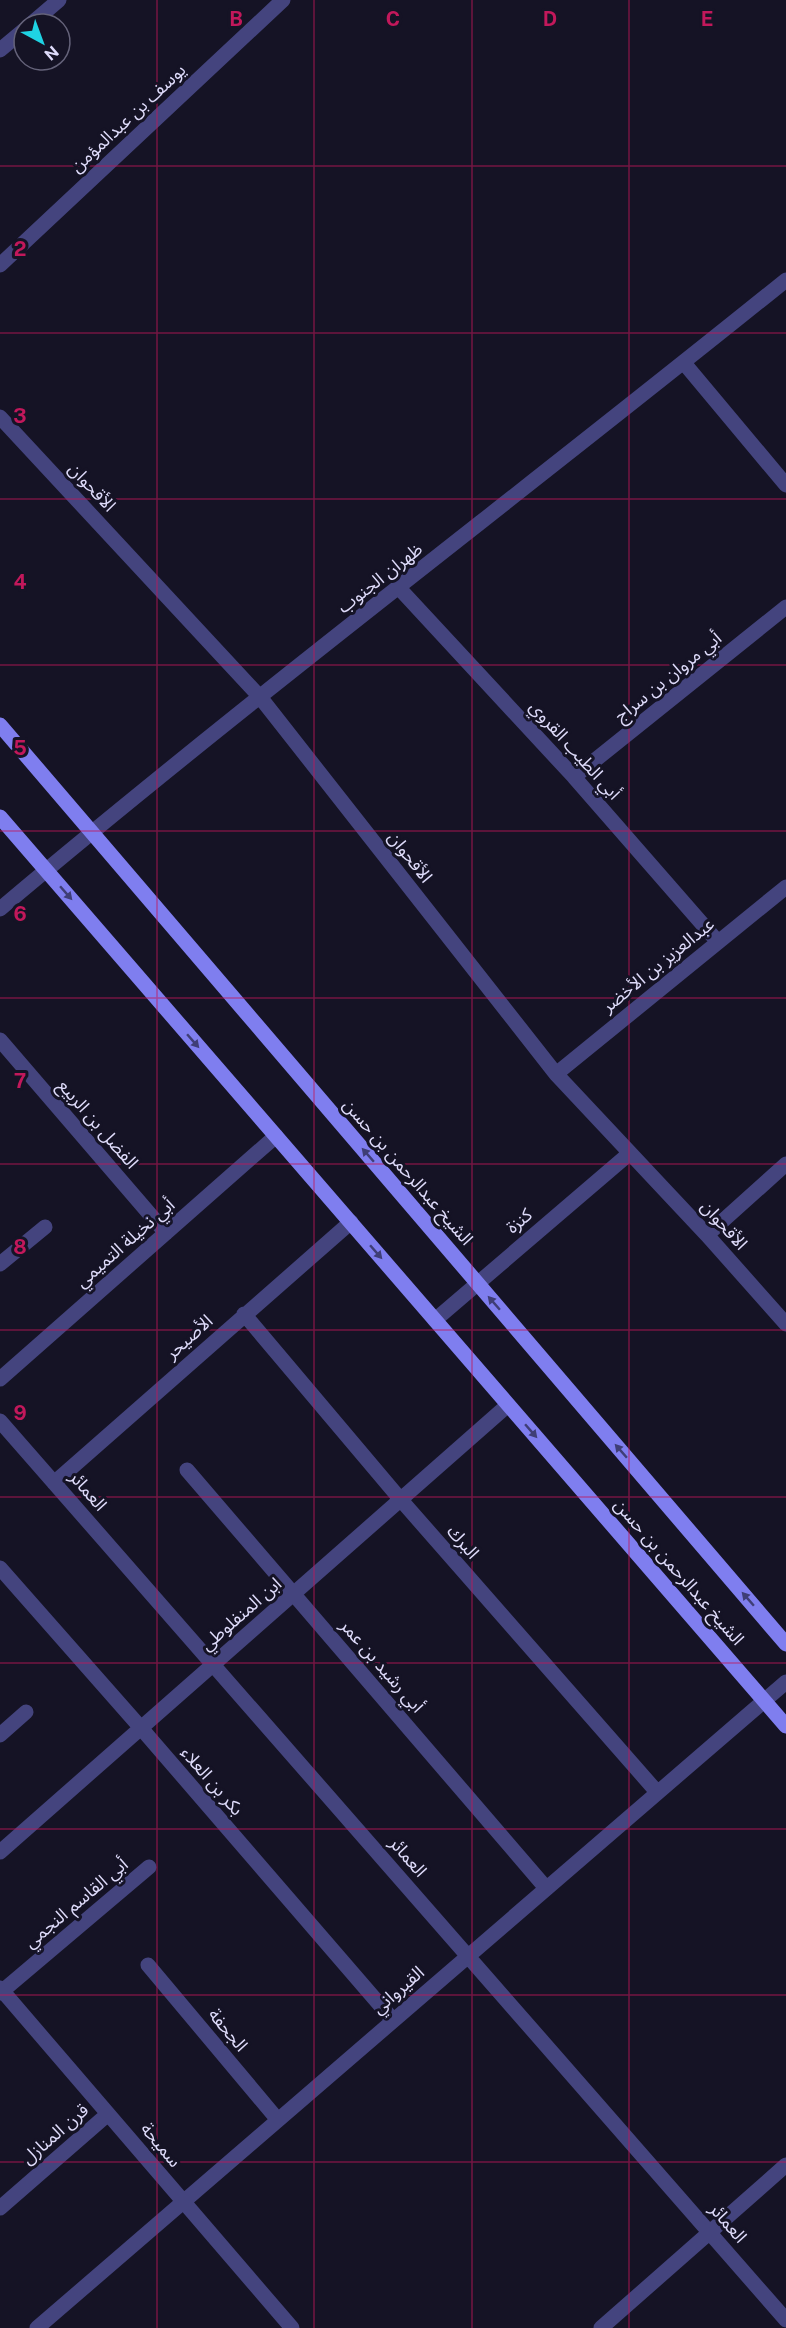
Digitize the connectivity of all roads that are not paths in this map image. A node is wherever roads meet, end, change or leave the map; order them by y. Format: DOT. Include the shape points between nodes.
graph roads {
  1 [pos="59,0"];
  2 [pos="282,0"];
  3 [pos="45,12"];
  4 [pos="12,40"];
  5 [pos="0,50"];
  6 [pos="0,265"];
  7 [pos="786,280"];
  8 [pos="684,363"];
  9 [pos="0,417"];
  10 [pos="786,485"];
  11 [pos="399,588"];
  12 [pos="786,607"];
  13 [pos="260,697"];
  14 [pos="0,725"];
  15 [pos="574,777"];
  16 [pos="0,817"];
  17 [pos="92,832"];
  18 [pos="46,870"];
  19 [pos="786,887"];
  20 [pos="0,909"];
  21 [pos="718,942"];
  22 [pos="0,1040"];
  23 [pos="556,1074"];
  24 [pos="276,1136"];
  25 [pos="630,1153"];
  26 [pos="786,1164"];
  27 [pos="351,1222"];
  28 [pos="45,1227"];
  29 [pos="166,1233"];
  30 [pos="707,1236"];
  31 [pos="0,1264"];
  32 [pos="477,1282"];
  33 [pos="244,1314"];
  34 [pos="435,1320"];
  35 [pos="786,1324"];
  36 [pos="0,1379"];
  37 [pos="508,1405"];
  38 [pos="0,1420"];
  39 [pos="187,1470"];
  40 [pos="54,1483"];
  41 [pos="401,1500"];
  42 [pos="0,1568"];
  43 [pos="294,1593"];
  44 [pos="786,1644"];
  45 [pos="213,1664"];
  46 [pos="786,1682"];
  47 [pos="764,1700"];
  48 [pos="26,1712"];
  49 [pos="786,1726"];
  50 [pos="141,1728"];
  51 [pos="0,1735"];
  52 [pos="657,1792"];
  53 [pos="0,1852"];
  54 [pos="149,1867"];
  55 [pos="546,1888"];
  56 [pos="468,1956"];
  57 [pos="148,1965"];
  58 [pos="1,1991"];
  59 [pos="393,2020"];
  60 [pos="108,2114"];
  61 [pos="278,2120"];
  62 [pos="786,2165"];
  63 [pos="183,2202"];
  64 [pos="0,2208"];
  65 [pos="710,2232"];
  66 [pos="786,2320"];
  67 [pos="37,2328"];
  68 [pos="292,2328"];
  69 [pos="601,2328"];
  1 -- 3 [label="street"];
  2 -- 6 [label="street, يوسف بن عبدالمؤمن"];
  4 -- 5 [label="street"];
  7 -- 8 [label="street, ظهران الجنوب"];
  8 -- 10 [label="street"];
  8 -- 11 [label="street, ظهران الجنوب"];
  9 -- 13 [label="street, الأقحوان"];
  11 -- 13 [label="street, ظهران الجنوب"];
  11 -- 15 [label="street, أبي الطيب القروي"];
  12 -- 15 [label="street, أبي مروان بن سراج"];
  13 -- 17 [label="street, ظهران الجنوب"];
  13 -- 23 [label="street, الأقحوان"];
  14 -- 17 [label="street, الشيخ عبدالرحمن بن حسن"];
  15 -- 21 [label="street, أبي الطيب القروي"];
  16 -- 18 [label="street, الشيخ عبدالرحمن بن حسن"];
  17 -- 18 [label="street, ظهران الجنوب"];
  32 -- 17 [label="street, الشيخ عبدالرحمن بن حسن, one-way"];
  18 -- 20 [label="street, ظهران الجنوب"];
  18 -- 24 [label="street, الشيخ عبدالرحمن بن حسن, one-way"];
  19 -- 21 [label="street, عبدالعزيز بن الأخضر"];
  21 -- 23 [label="street, عبدالعزيز بن الأخضر"];
  22 -- 29 [label="street, الفضل بن الربيع"];
  23 -- 25 [label="street, الأقحوان"];
  24 -- 27 [label="street, الشيخ عبدالرحمن بن حسن"];
  24 -- 29 [label="street, أبي نخيلة التميمي"];
  25 -- 30 [label="street, الأقحوان"];
  25 -- 32 [label="street, كنزة"];
  26 -- 30 [label="street"];
  27 -- 33 [label="street, الأصيحر"];
  27 -- 34 [label="street, الشيخ عبدالرحمن بن حسن, one-way"];
  28 -- 31 [label="street"];
  29 -- 36 [label="street, أبي نخيلة التميمي"];
  30 -- 35 [label="street, الأقحوان"];
  32 -- 34 [label="street, كنزة"];
  44 -- 32 [label="street, الشيخ عبدالرحمن بن حسن, one-way"];
  33 -- 40 [label="street, الأصيحر"];
  33 -- 41 [label="street, البرك"];
  34 -- 37 [label="street, الشيخ عبدالرحمن بن حسن"];
  37 -- 41 [label="street, ابن المنفلوطي"];
  37 -- 47 [label="street, الشيخ عبدالرحمن بن حسن, one-way"];
  38 -- 40 [label="street, العمائر"];
  39 -- 43 [label="street, أبي رشيد بن عمر"];
  40 -- 45 [label="street, العمائر"];
  41 -- 43 [label="street, ابن المنفلوطي"];
  41 -- 52 [label="street, البرك"];
  42 -- 50 [label="street, بكر بن العلاء"];
  43 -- 45 [label="street, ابن المنفلوطي"];
  43 -- 55 [label="street, أبي رشيد بن عمر"];
  45 -- 50 [label="street, ابن المنفلوطي"];
  45 -- 56 [label="street, العمائر"];
  46 -- 47 [label="street, القيرواني"];
  47 -- 49 [label="street, الشيخ عبدالرحمن بن حسن"];
  47 -- 52 [label="street, القيرواني"];
  48 -- 51 [label="street"];
  50 -- 53 [label="street, ابن المنفلوطي"];
  50 -- 59 [label="street, بكر بن العلاء"];
  52 -- 55 [label="street, القيرواني"];
  54 -- 58 [label="street, أبي القاسم النجمي"];
  55 -- 56 [label="street, القيرواني"];
  56 -- 59 [label="street, القيرواني"];
  56 -- 65 [label="street, العمائر"];
  57 -- 61 [label="street, الجحفة"];
  58 -- 60 [label="street, سميحة"];
  59 -- 61 [label="street, القيرواني"];
  60 -- 63 [label="street, سميحة"];
  60 -- 64 [label="street, قرن المنازل"];
  61 -- 63 [label="street, القيرواني"];
  62 -- 65 [label="street"];
  63 -- 67 [label="street, القيرواني"];
  63 -- 68 [label="street, سميحة"];
  65 -- 66 [label="street, العمائر"];
  65 -- 69 [label="street"];
}
